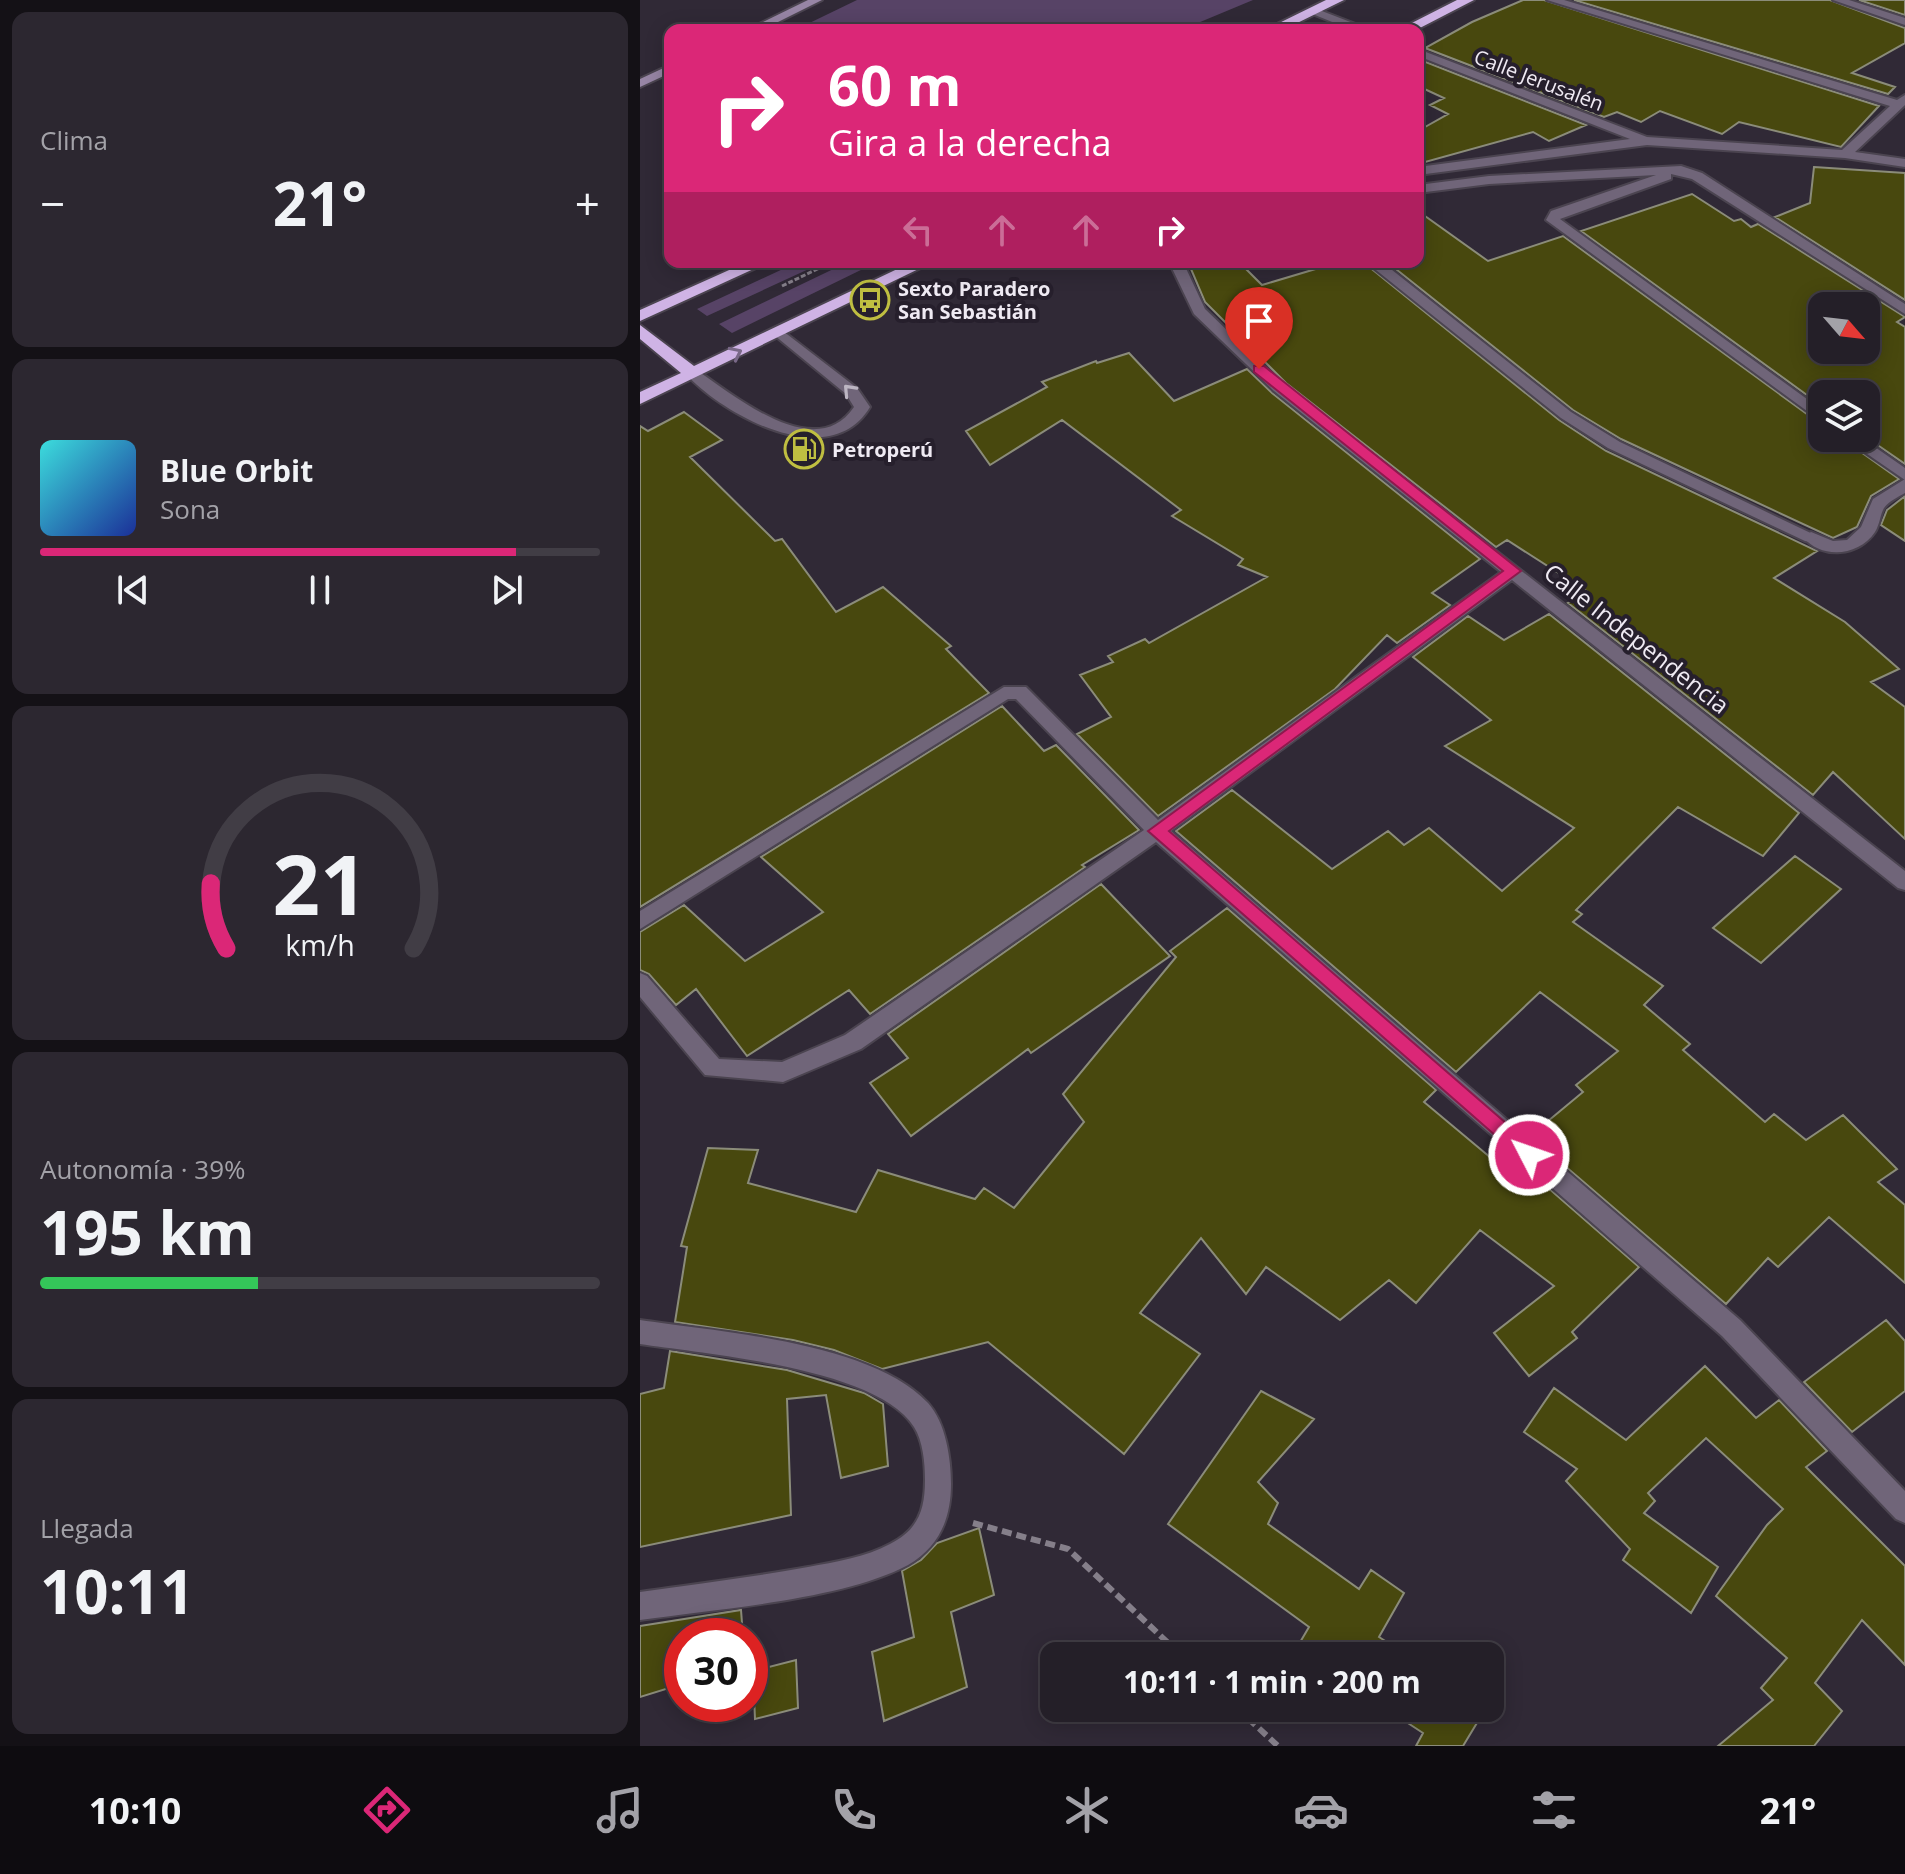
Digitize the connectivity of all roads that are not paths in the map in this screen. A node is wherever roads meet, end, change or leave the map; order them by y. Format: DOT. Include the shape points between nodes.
graph roads {
  1 [pos="817,0"];
  2 [pos="1337,0"];
  3 [pos="1467,0"];
  4 [pos="1552,0"];
  5 [pos="1838,0"];
  6 [pos="1314,11"];
  7 [pos="1905,22"];
  8 [pos="766,24"];
  9 [pos="1285,24"];
  10 [pos="1347,24"];
  11 [pos="1417,24"];
  12 [pos="1424,54"];
  13 [pos="664,72"];
  14 [pos="640,83"];
  15 [pos="1901,101"];
  16 [pos="1647,141"];
  17 [pos="1845,154"];
  18 [pos="1905,163"];
  19 [pos="1424,170"];
  20 [pos="1681,170"];
  21 [pos="1424,188"];
  22 [pos="748,268"];
  23 [pos="912,268"];
  24 [pos="1179,268"];
  25 [pos="1381,268"];
  26 [pos="1905,310"];
  27 [pos="640,316"];
  28 [pos="640,330"];
  29 [pos="779,332"];
  30 [pos="693,374"];
  31 [pos="640,399"];
  32 [pos="1808,407"];
  33 [pos="1868,452"];
  34 [pos="1905,484"];
  35 [pos="1513,571"];
  36 [pos="1157,831"];
  37 [pos="1905,882"];
  38 [pos="640,921"];
  39 [pos="640,982"];
  40 [pos="640,1332"];
  41 [pos="1905,1510"];
  42 [pos="640,1606"];
  1 -- 8 [label="street"];
  2 -- 6 [label="highway"];
  3 -- 11 [label="highway"];
  4 -- 15 [label="street"];
  5 -- 7 [label="street"];
  6 -- 9 [label="highway"];
  6 -- 10 [label="street"];
  12 -- 16 [label="street, Calle Jerusalén"];
  13 -- 14 [label="street"];
  15 -- 17 [label="street"];
  16 -- 17 [label="street"];
  16 -- 19 [label="street"];
  17 -- 18 [label="street"];
  20 -- 21 [label="street"];
  20 -- 26 [label="street"];
  20 -- 32 [label="street" via="1556,214 1553,220"];
  22 -- 27 [label="highway"];
  23 -- 29 [label="highway"];
  24 -- 35 [label="street, Calle Independencia" via="1199,311 1279,388"];
  25 -- 34 [label="street" via="1578,423 1828,548 1837,550 1866,532 1879,503"];
  28 -- 30 [label="highway"];
  30 -- 29 [label="highway, one-way"];
  30 -- 29 [label="street, one-way" via="776,428 824,433 857,417 862,407 852,391"];
  30 -- 31 [label="highway"];
  33 -- 34 [label="street"];
  35 -- 36 [label="street"];
  35 -- 37 [label="street, Calle Independencia"];
  36 -- 38 [label="street" via="1031,701 1020,692 1004,693"];
  36 -- 39 [label="street" via="853,1042 783,1072 713,1068"];
  36 -- 41 [label="street" via="1731,1328"];
  40 -- 42 [label="street" via="817,1361 901,1395 922,1415 939,1467 937,1514 916,1545 868,1569"];
}
